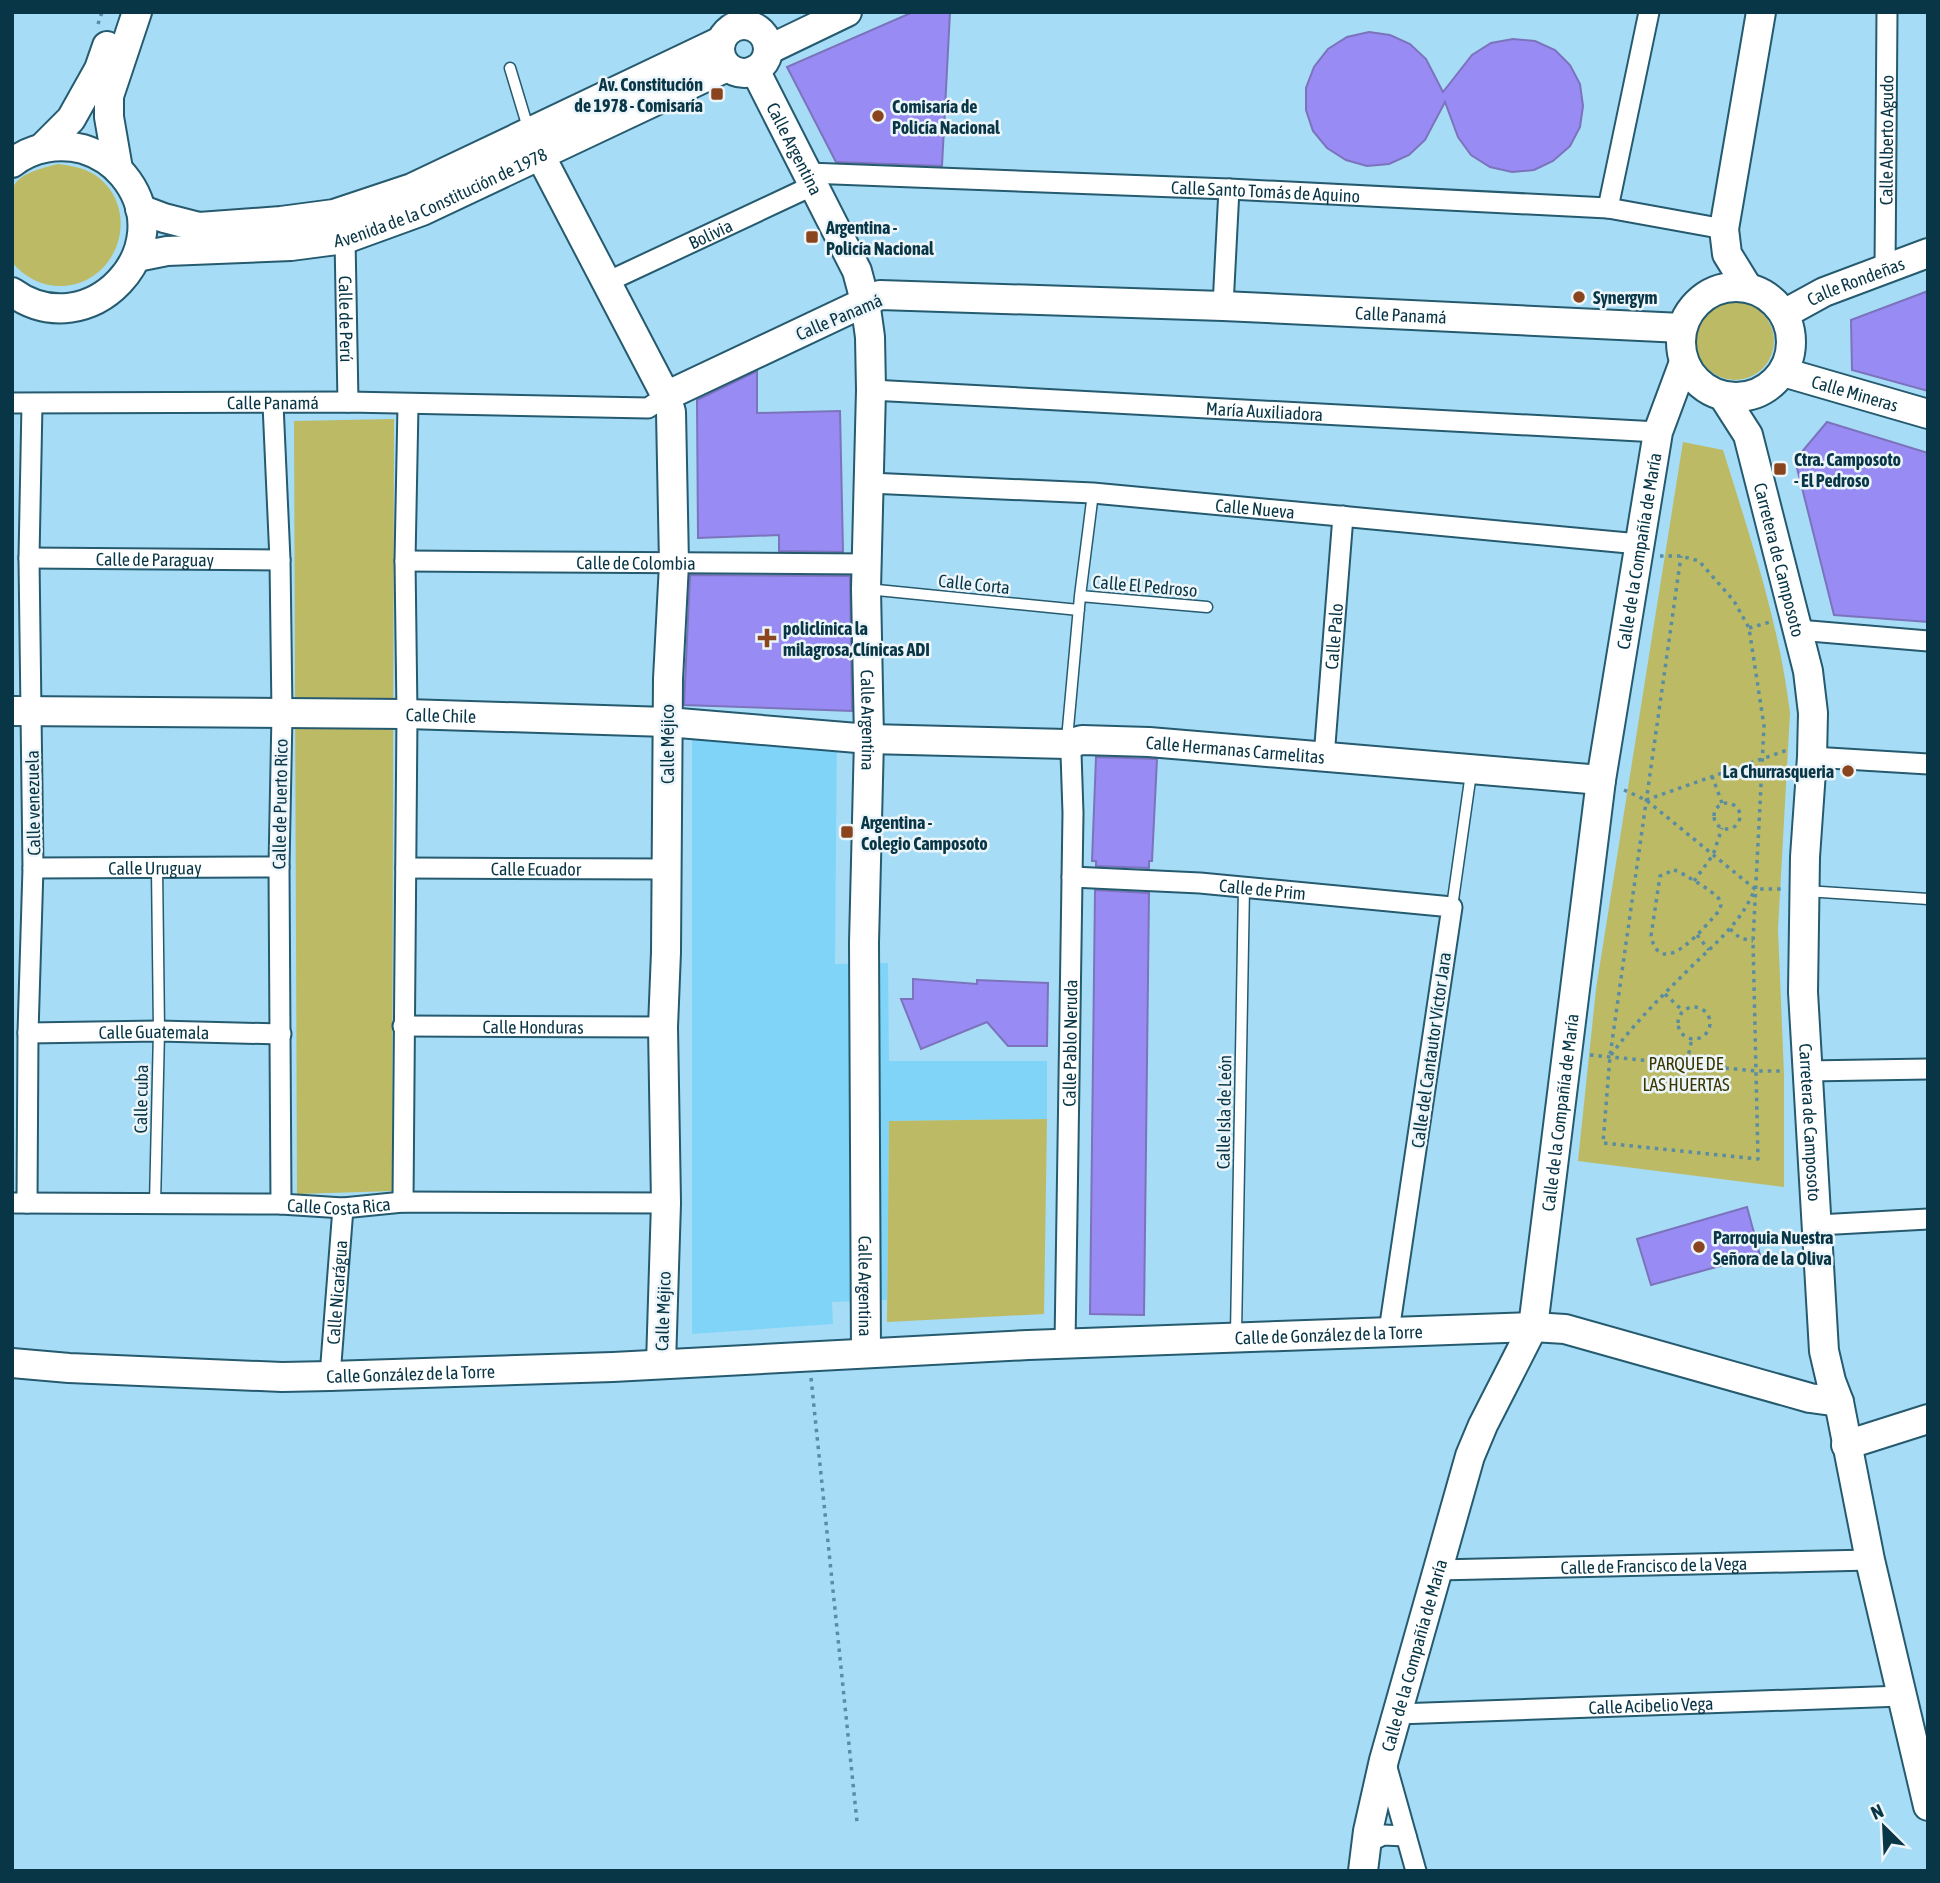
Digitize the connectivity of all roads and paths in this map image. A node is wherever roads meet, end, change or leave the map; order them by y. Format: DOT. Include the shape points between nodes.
graph roads {
  1 [pos="119,12"];
  2 [pos="137,12"];
  3 [pos="772,12"];
  4 [pos="847,12"];
  5 [pos="1648,12"];
  6 [pos="1761,12"];
  7 [pos="1887,12"];
  8 [pos="730,33"];
  9 [pos="762,60"];
  10 [pos="510,68"];
  11 [pos="535,144"];
  12 [pos="42,148"];
  13 [pos="12,163"];
  14 [pos="118,169"];
  15 [pos="811,179"];
  16 [pos="1229,189"];
  17 [pos="1608,208"];
  18 [pos="141,209"];
  19 [pos="1724,229"];
  20 [pos="345,239"];
  21 [pos="1928,254"];
  22 [pos="137,257"];
  23 [pos="1885,270"];
  24 [pos="607,282"];
  25 [pos="1748,288"];
  26 [pos="865,302"];
  27 [pos="19,303"];
  28 [pos="1697,303"];
  29 [pos="1223,306"];
  30 [pos="1784,314"];
  31 [pos="1682,328"];
  32 [pos="1684,362"];
  33 [pos="1783,372"];
  34 [pos="871,390"];
  35 [pos="1758,393"];
  36 [pos="666,396"];
  37 [pos="1723,396"];
  38 [pos="348,402"];
  39 [pos="22,404"];
  40 [pos="272,404"];
  41 [pos="408,405"];
  42 [pos="1928,414"];
  43 [pos="1658,432"];
  44 [pos="1748,435"];
  45 [pos="869,483"];
  46 [pos="1093,493"];
  47 [pos="1343,516"];
  48 [pos="1638,550"];
  49 [pos="1681,556"];
  50 [pos="29,558"];
  51 [pos="280,559"];
  52 [pos="405,561"];
  53 [pos="674,564"];
  54 [pos="867,576"];
  55 [pos="1080,596"];
  56 [pos="1207,607"];
  57 [pos="1079,610"];
  58 [pos="1797,631"];
  59 [pos="1928,641"];
  60 [pos="22,711"];
  61 [pos="282,714"];
  62 [pos="407,714"];
  63 [pos="667,722"];
  64 [pos="869,739"];
  65 [pos="1067,744"];
  66 [pos="1813,753"];
  67 [pos="1324,757"];
  68 [pos="1762,758"];
  69 [pos="1928,764"];
  70 [pos="1472,770"];
  71 [pos="1712,776"];
  72 [pos="1601,780"];
  73 [pos="1646,800"];
  74 [pos="1722,803"];
  75 [pos="1722,828"];
  76 [pos="1713,855"];
  77 [pos="279,867"];
  78 [pos="33,868"];
  79 [pos="157,868"];
  80 [pos="406,869"];
  81 [pos="667,869"];
  82 [pos="1072,877"];
  83 [pos="1694,881"];
  84 [pos="1244,887"];
  85 [pos="1755,889"];
  86 [pos="1805,891"];
  87 [pos="1928,899"];
  88 [pos="1452,907"];
  89 [pos="1730,929"];
  90 [pos="1697,934"];
  91 [pos="1753,941"];
  92 [pos="1709,950"];
  93 [pos="1665,994"];
  94 [pos="1683,1011"];
  95 [pos="403,1026"];
  96 [pos="663,1027"];
  97 [pos="159,1031"];
  98 [pos="28,1032"];
  99 [pos="281,1034"];
  100 [pos="1692,1038"];
  101 [pos="1566,1053"];
  102 [pos="1610,1056"];
  103 [pos="1686,1062"];
  104 [pos="1928,1069"];
  105 [pos="1756,1070"];
  106 [pos="1807,1071"];
  107 [pos="403,1202"];
  108 [pos="20,1203"];
  109 [pos="666,1203"];
  110 [pos="281,1204"];
  111 [pos="155,1205"];
  112 [pos="343,1208"];
  113 [pos="1928,1219"];
  114 [pos="1818,1225"];
  115 [pos="1533,1328"];
  116 [pos="1389,1331"];
  117 [pos="1236,1337"];
  118 [pos="1065,1344"];
  119 [pos="866,1353"];
  120 [pos="808,1356"];
  121 [pos="12,1363"];
  122 [pos="661,1364"];
  123 [pos="330,1376"];
  124 [pos="1839,1402"];
  125 [pos="1928,1419"];
  126 [pos="1846,1446"];
  127 [pos="1870,1560"];
  128 [pos="1437,1570"];
  129 [pos="1902,1696"];
  130 [pos="1397,1714"];
  131 [pos="1384,1760"];
  132 [pos="1928,1806"];
  133 [pos="857,1822"];
  134 [pos="1406,1836"];
  135 [pos="1365,1857"];
  136 [pos="1416,1871"];
  1 -- 12 [label="street" via="99,69 71,119"];
  2 -- 14 [label="street" via="109,96"];
  3 -- 8 [label="street, Avenida de la Constitución de 1978"];
  4 -- 9 [label="street"];
  5 -- 17 [label="street"];
  6 -- 19 [label="street"];
  7 -- 23 [label="street, Calle Alberto Agudo"];
  8 -- 9 [label="street, Calle Argentina" via="759,30 764,36"];
  8 -- 9 [label="street" via="739,72"];
  8 -- 11 [label="street, Avenida de la Constitución de 1978"];
  9 -- 15 [label="street, Calle Argentina"];
  10 -- 11 [label="lane"];
  11 -- 18 [label="street, Avenida de la Constitución de 1978" via="334,214 199,227"];
  11 -- 20 [label="street, Avenida de la Constitución de 1978" via="422,211"];
  11 -- 24 [label="street, Calle Méjico"];
  12 -- 13 [label="street"];
  12 -- 14 [label="street" via="78,148"];
  14 -- 18 [label="street"];
  15 -- 16 [label="street, Calle Santo Tomás de Aquino"];
  15 -- 24 [label="street, Bolivia"];
  15 -- 26 [label="street, Calle Argentina" via="857,271"];
  16 -- 17 [label="street, Calle Santo Tomás de Aquino"];
  16 -- 29 [label="street"];
  17 -- 19 [label="street, Calle Santo Tomás de Aquino"];
  18 -- 22 [label="street"];
  19 -- 25 [label="street" via="1727,254"];
  19 -- 28 [label="street" via="1715,241"];
  20 -- 22 [label="street, Avenida de la Constitución de 1978"];
  20 -- 38 [label="street, Calle de Perú"];
  21 -- 23 [label="street, Calle Rondeñas"];
  22 -- 27 [label="street" via="120,284 94,302 62,309"];
  23 -- 30 [label="street, Calle Rondeñas" via="1824,292"];
  24 -- 36 [label="street, Calle Méjico"];
  25 -- 28 [label="street" via="1722,288"];
  25 -- 30 [label="street" via="1773,300"];
  26 -- 29 [label="street, Calle Panamá" via="880,295"];
  26 -- 34 [label="street, Calle Argentina"];
  26 -- 36 [label="street, Calle Panamá"];
  28 -- 31 [label="street"];
  29 -- 31 [label="street, Calle Panamá"];
  30 -- 33 [label="street" via="1791,343"];
  31 -- 32 [label="street"];
  32 -- 37 [label="street" via="1706,389"];
  32 -- 43 [label="street, Calle de la Compañía de María"];
  33 -- 35 [label="street"];
  33 -- 42 [label="street, Calle Mineras"];
  34 -- 43 [label="street, María Auxiliadora"];
  34 -- 45 [label="street, Calle Argentina"];
  35 -- 37 [label="street"];
  35 -- 44 [label="street, Carretera de Camposoto"];
  36 -- 41 [label="street, Calle Panamá" via="648,408"];
  36 -- 53 [label="street, Calle Méjico" via="671,412"];
  37 -- 44 [label="street, Carretera de Camposoto"];
  38 -- 40 [label="street, Calle Panamá"];
  38 -- 41 [label="street, Calle Panamá"];
  39 -- 40 [label="street, Calle Panamá"];
  39 -- 50 [label="street, Calle venezuela"];
  40 -- 51 [label="street, Calle de Puerto Rico"];
  41 -- 52 [label="street"];
  43 -- 48 [label="street, Calle de la Compañía de María"];
  44 -- 58 [label="street, Carretera de Camposoto"];
  45 -- 46 [label="street, Calle Nueva"];
  45 -- 54 [label="street, Calle Argentina"];
  46 -- 47 [label="street, Calle Nueva"];
  46 -- 55 [label="lane"];
  47 -- 48 [label="street, Calle Nueva"];
  47 -- 67 [label="street, Calle Palo"];
  48 -- 49 [label="path"];
  48 -- 72 [label="street, Calle de la Compañía de María"];
  49 -- 68 [label="path" via="1699,561 1714,576 1749,628 1764,726"];
  49 -- 73 [label="path"];
  50 -- 51 [label="street, Calle de Paraguay"];
  50 -- 60 [label="street, Calle venezuela"];
  51 -- 61 [label="street, Calle de Puerto Rico"];
  52 -- 53 [label="street, Calle de Colombia"];
  52 -- 62 [label="street"];
  53 -- 54 [label="street, Calle de Colombia"];
  53 -- 63 [label="street, Calle Méjico"];
  54 -- 57 [label="lane, Calle Corta"];
  54 -- 64 [label="street, Calle Argentina"];
  55 -- 56 [label="lane, Calle El Pedroso"];
  55 -- 57 [label="lane"];
  57 -- 65 [label="lane"];
  58 -- 59 [label="street"];
  58 -- 66 [label="street, Carretera de Camposoto" via="1808,671"];
  60 -- 61 [label="street, Calle Chile"];
  60 -- 78 [label="street, Calle venezuela"];
  61 -- 62 [label="street, Calle Chile"];
  61 -- 77 [label="street, Calle de Puerto Rico"];
  62 -- 63 [label="street, Calle Chile"];
  62 -- 80 [label="street"];
  63 -- 64 [label="street, Calle Chile"];
  63 -- 81 [label="street, Calle Méjico"];
  64 -- 65 [label="street, Calle Hermanas Carmelitas"];
  64 -- 119 [label="street, Calle Argentina" via="864,943"];
  65 -- 67 [label="street, Calle Hermanas Carmelitas" via="1082,740 1149,742"];
  65 -- 82 [label="street, Calle Pablo Neruda" via="1071,753"];
  66 -- 68 [label="path" via="1795,748"];
  66 -- 69 [label="street"];
  66 -- 86 [label="street, Carretera de Camposoto"];
  67 -- 70 [label="street, Calle Hermanas Carmelitas"];
  68 -- 71 [label="path"];
  68 -- 85 [label="path"];
  70 -- 72 [label="street, Calle Hermanas Carmelitas"];
  70 -- 88 [label="lane, Calle del Cantautor Víctor Jara"];
  71 -- 73 [label="path"];
  71 -- 74 [label="path"];
  72 -- 73 [label="path"];
  72 -- 101 [label="street, Calle de la Compañía de María"];
  73 -- 76 [label="path"];
  73 -- 102 [label="path"];
  74 -- 75 [label="path" via="1714,813"];
  74 -- 75 [label="path" via="1735,804 1741,815 1735,826"];
  75 -- 76 [label="path"];
  76 -- 83 [label="path"];
  76 -- 85 [label="path"];
  77 -- 79 [label="street, Calle Uruguay"];
  77 -- 99 [label="street, Calle de Puerto Rico"];
  78 -- 79 [label="street, Calle Uruguay"];
  78 -- 98 [label="street, Calle venezuela"];
  79 -- 97 [label="lane, Calle cuba"];
  80 -- 81 [label="street, Calle Ecuador"];
  80 -- 95 [label="street"];
  81 -- 96 [label="street, Calle Méjico"];
  82 -- 84 [label="street, Calle de Prim"];
  82 -- 118 [label="street, Calle Pablo Neruda"];
  83 -- 90 [label="path" via="1721,905"];
  83 -- 90 [label="path" via="1674,870 1660,876 1651,936 1657,950 1670,954"];
  84 -- 88 [label="street, Calle de Prim"];
  84 -- 117 [label="lane, Calle Isla de León"];
  85 -- 89 [label="path"];
  85 -- 91 [label="path"];
  86 -- 87 [label="lane"];
  86 -- 106 [label="street, Carretera de Camposoto"];
  88 -- 116 [label="street, Calle del Cantautor Víctor Jara"];
  89 -- 91 [label="path"];
  89 -- 92 [label="path"];
  90 -- 92 [label="path"];
  91 -- 105 [label="path"];
  92 -- 93 [label="path"];
  93 -- 94 [label="path"];
  93 -- 102 [label="path" via="1631,1027"];
  94 -- 100 [label="path" via="1678,1026"];
  94 -- 100 [label="path" via="1697,1007 1708,1017 1706,1032"];
  95 -- 96 [label="street, Calle Honduras"];
  95 -- 107 [label="street"];
  96 -- 109 [label="street, Calle Méjico"];
  97 -- 98 [label="street, Calle Guatemala"];
  97 -- 99 [label="street, Calle Guatemala"];
  97 -- 111 [label="lane, Calle cuba"];
  98 -- 108 [label="street, Calle venezuela"];
  99 -- 110 [label="street, Calle de Puerto Rico"];
  100 -- 103 [label="path"];
  101 -- 102 [label="path"];
  101 -- 115 [label="street, Calle de la Compañía de María"];
  102 -- 103 [label="path"];
  102 -- 105 [label="path" via="1603,1143 1758,1159"];
  103 -- 105 [label="path"];
  104 -- 106 [label="street"];
  105 -- 106 [label="path"];
  106 -- 114 [label="street, Carretera de Camposoto"];
  107 -- 109 [label="street, Calle Costa Rica"];
  107 -- 112 [label="street, Calle Costa Rica"];
  108 -- 111 [label="street, Calle Costa Rica"];
  109 -- 122 [label="street, Calle Méjico"];
  110 -- 111 [label="street, Calle Costa Rica"];
  110 -- 112 [label="street, Calle Costa Rica"];
  112 -- 123 [label="street, Calle Nicarágua"];
  113 -- 114 [label="street"];
  114 -- 124 [label="street, Carretera de Camposoto" via="1824,1351"];
  115 -- 116 [label="street, Calle de González de la Torre"];
  115 -- 124 [label="street, Calle de González de la Torre" via="1565,1329 1810,1398"];
  115 -- 128 [label="street, Calle de la Compañía de María" via="1476,1441"];
  116 -- 117 [label="street, Calle de González de la Torre"];
  117 -- 118 [label="street, Calle de González de la Torre"];
  118 -- 119 [label="street, Calle de González de la Torre"];
  119 -- 120 [label="street, Calle de González de la Torre"];
  120 -- 122 [label="street, Calle González de la Torre"];
  120 -- 133 [label="path"];
  121 -- 123 [label="street, Calle González de la Torre"];
  122 -- 123 [label="street, Calle González de la Torre"];
  124 -- 126 [label="street, Carretera de Camposoto"];
  125 -- 126 [label="street"];
  126 -- 127 [label="street, Carretera de Camposoto"];
  127 -- 128 [label="street, Calle de Francisco de la Vega"];
  127 -- 129 [label="street, Carretera de Camposoto"];
  128 -- 130 [label="street, Calle de la Compañía de María"];
  129 -- 130 [label="street, Calle Acibelio Vega"];
  129 -- 132 [label="street, Carretera de Camposoto"];
  130 -- 131 [label="street, Calle de la Compañía de María"];
  131 -- 134 [label="street"];
  131 -- 135 [label="street, Calle de la Compañía de María"];
  134 -- 135 [label="street, Calle de la Compañía de María" via="1383,1835"];
  134 -- 136 [label="street"];
}
